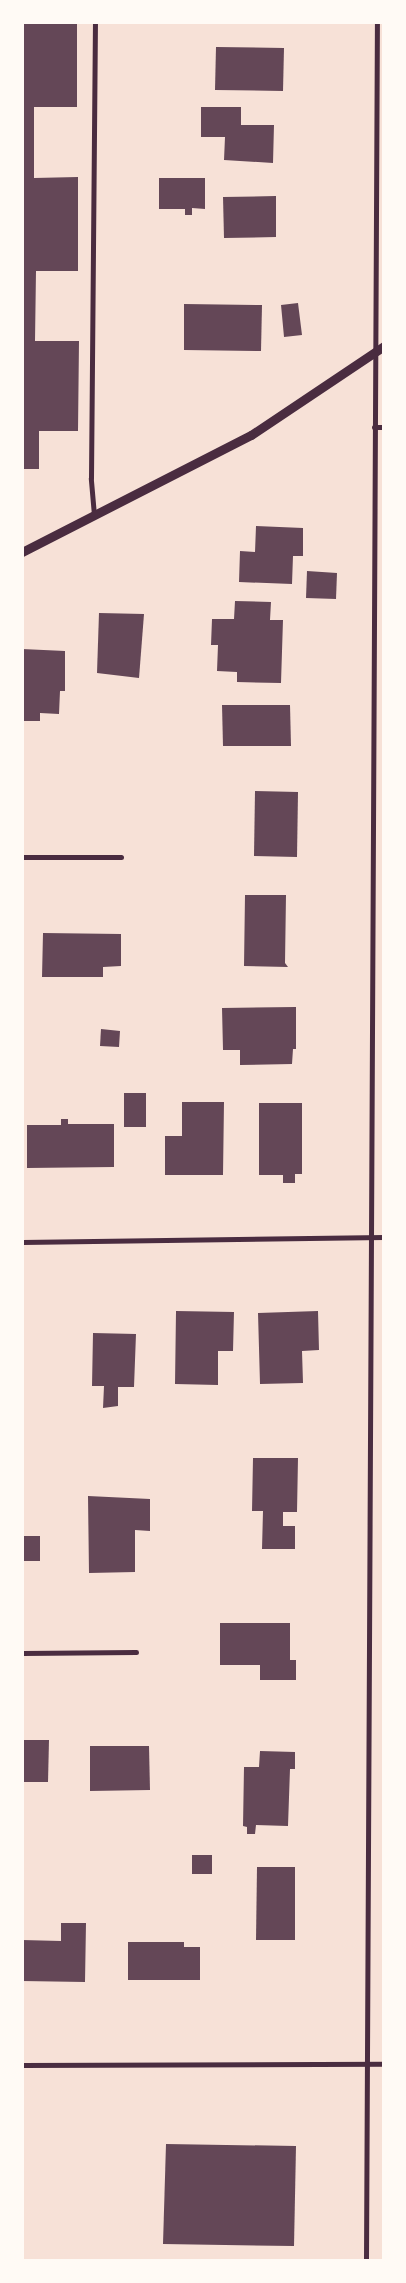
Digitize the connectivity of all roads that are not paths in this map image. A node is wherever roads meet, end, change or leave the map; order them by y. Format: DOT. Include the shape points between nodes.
graph roads {
  1 [pos="95,22"];
  2 [pos="377,22"];
  3 [pos="380,349"];
  4 [pos="374,427"];
  5 [pos="384,427"];
  6 [pos="94,515"];
  7 [pos="22,552"];
  8 [pos="22,857"];
  9 [pos="121,857"];
  10 [pos="372,1237"];
  11 [pos="384,1238"];
  12 [pos="22,1242"];
  13 [pos="136,1652"];
  14 [pos="22,1653"];
  15 [pos="367,2064"];
  16 [pos="384,2064"];
  17 [pos="22,2065"];
  18 [pos="366,2260"];
  1 -- 6 [label="street" via="91,478"];
  2 -- 3 [label="street"];
  3 -- 4 [label="street"];
  3 -- 6 [label="street" via="251,435"];
  4 -- 5 [label="street"];
  4 -- 10 [label="street"];
  6 -- 7 [label="street"];
  8 -- 9 [label="street"];
  10 -- 11 [label="street"];
  10 -- 12 [label="street"];
  10 -- 15 [label="street"];
  13 -- 14 [label="street"];
  15 -- 16 [label="street"];
  15 -- 17 [label="street"];
  15 -- 18 [label="street"];
}
